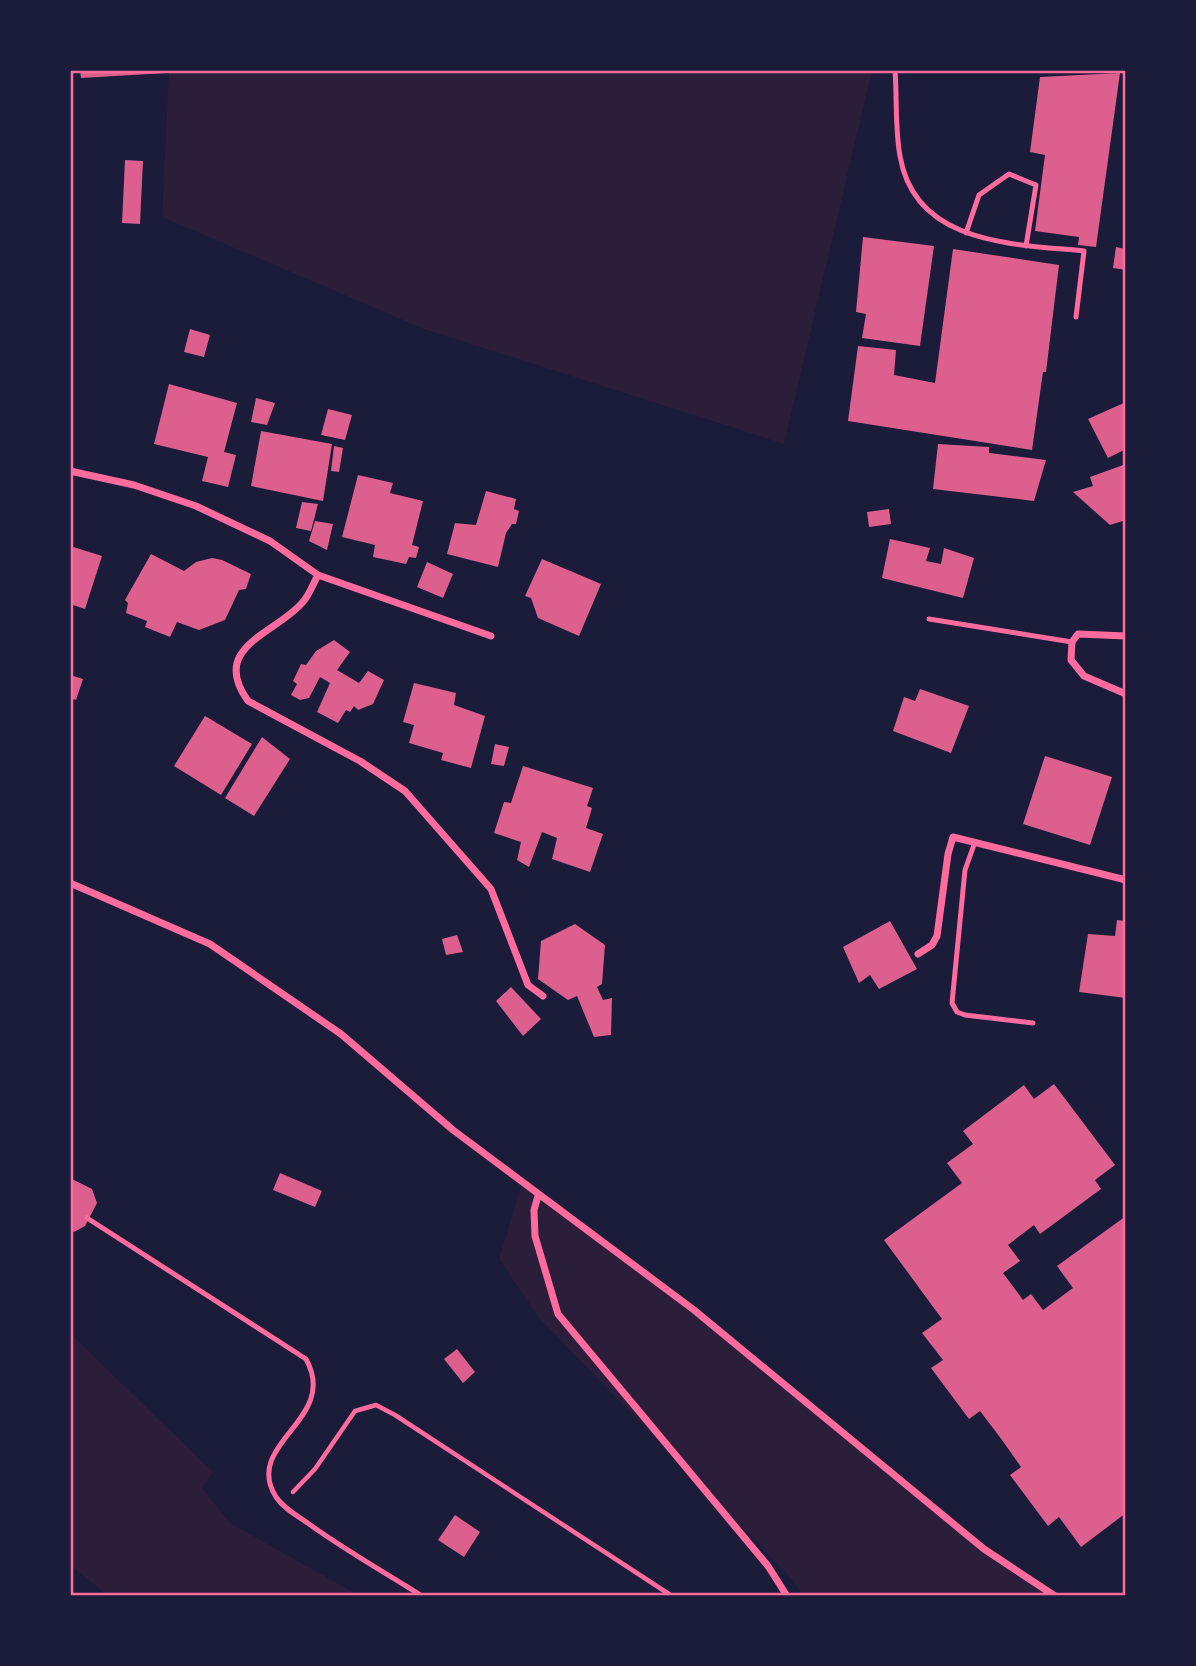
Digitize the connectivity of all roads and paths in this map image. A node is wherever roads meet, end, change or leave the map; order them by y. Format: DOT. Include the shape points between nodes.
graph roads {
  1 [pos="895,70"];
  2 [pos="967,233"];
  3 [pos="1026,246"];
  4 [pos="1076,317"];
  5 [pos="70,471"];
  6 [pos="318,575"];
  7 [pos="929,619"];
  8 [pos="491,635"];
  9 [pos="1126,635"];
  10 [pos="1072,642"];
  11 [pos="1126,694"];
  12 [pos="975,842"];
  13 [pos="1126,880"];
  14 [pos="70,883"];
  15 [pos="918,954"];
  16 [pos="543,996"];
  17 [pos="1033,1023"];
  18 [pos="538,1196"];
  19 [pos="87,1218"];
  20 [pos="275,1496"];
  21 [pos="422,1596"];
  22 [pos="672,1596"];
  23 [pos="787,1596"];
  24 [pos="1055,1596"];
  1 -- 2 [label="lane" via="900,158 918,202 950,227"];
  2 -- 3 [label="lane" via="990,242"];
  2 -- 3 [label="lane" via="979,195 1009,174 1036,185"];
  3 -- 4 [label="lane" via="1084,251"];
  5 -- 6 [label="street" via="134,485 196,506 270,541"];
  6 -- 8 [label="street"];
  6 -- 16 [label="street" via="303,603 243,649 236,675 240,690 248,701 360,761 405,791 491,888 528,985"];
  7 -- 10 [label="lane"];
  9 -- 10 [label="street" via="1078,634"];
  10 -- 11 [label="street" via="1071,660 1084,676"];
  12 -- 13 [label="street"];
  12 -- 15 [label="street" via="953,837 937,936"];
  12 -- 17 [label="lane" via="965,870 952,1003 965,1015"];
  14 -- 18 [label="street" via="210,944 341,1034"];
  18 -- 23 [label="street" via="535,1236 558,1314 768,1566"];
  18 -- 24 [label="street" via="694,1310 984,1549"];
  19 -- 20 [label="lane" via="306,1359 314,1374 314,1396 269,1468"];
  20 -- 21 [label="lane" via="343,1549"];
  20 -- 22 [label="path" via="296,1490 343,1424 355,1411 371,1405 395,1415"];
}
